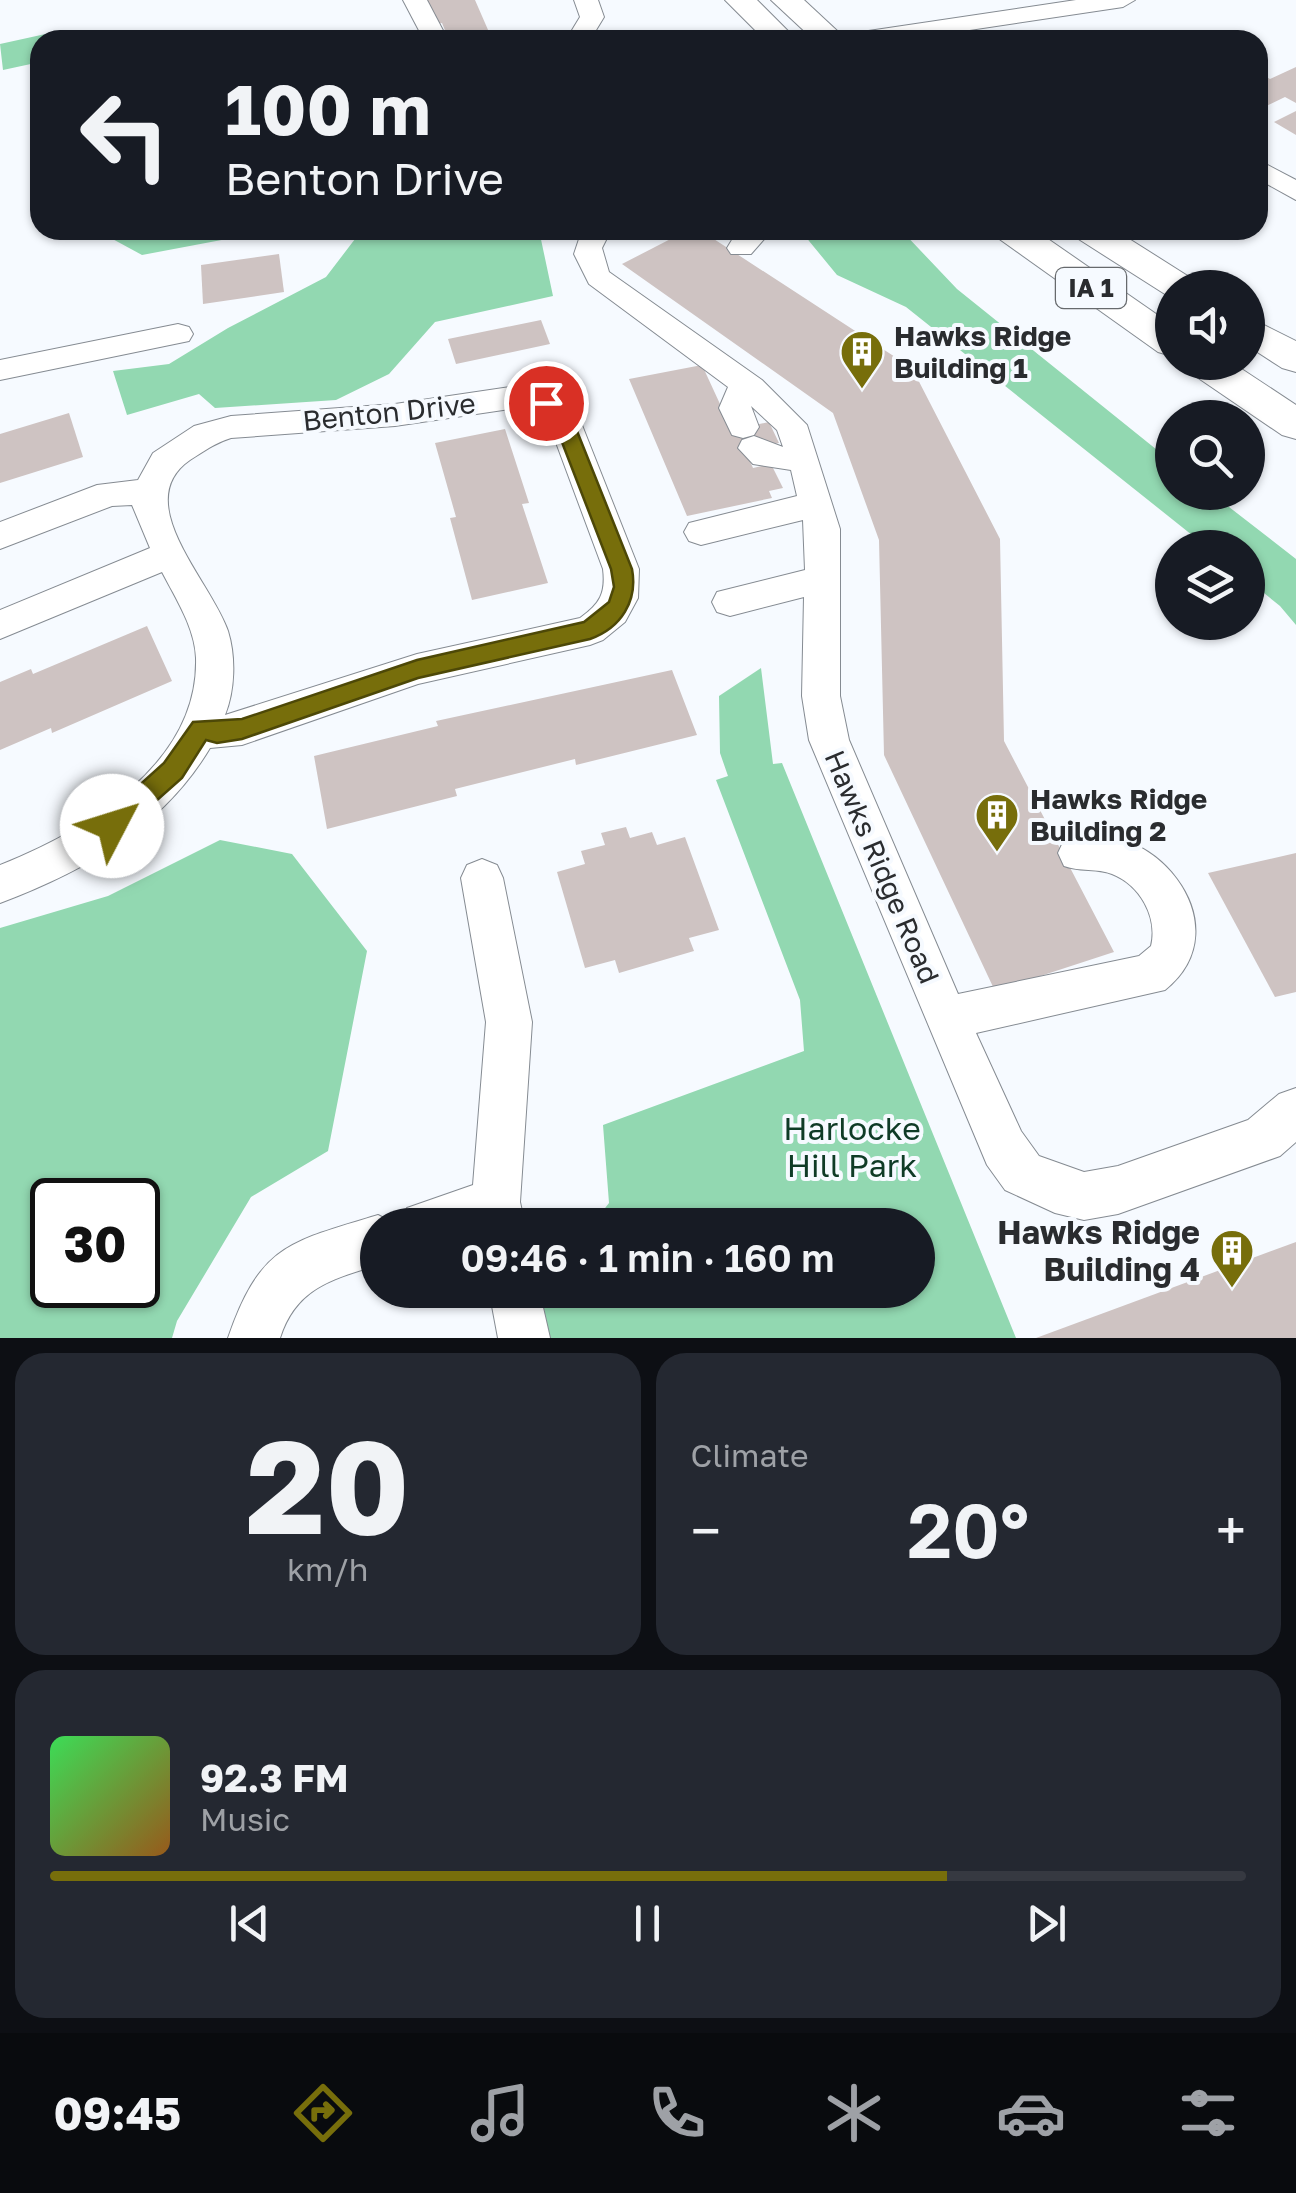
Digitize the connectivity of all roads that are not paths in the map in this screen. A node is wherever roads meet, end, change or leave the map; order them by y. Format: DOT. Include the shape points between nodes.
graph roads {
  1 [pos="403,0"];
  2 [pos="415,0"];
  3 [pos="586,0"];
  4 [pos="740,0"];
  5 [pos="786,0"];
  6 [pos="1110,1"];
  7 [pos="1028,15"];
  8 [pos="417,30"];
  9 [pos="431,30"];
  10 [pos="584,30"];
  11 [pos="772,30"];
  12 [pos="820,30"];
  13 [pos="924,30"];
  14 [pos="1042,30"];
  15 [pos="1268,174"];
  16 [pos="1296,192"];
  17 [pos="589,240"];
  18 [pos="1025,240"];
  19 [pos="1106,240"];
  20 [pos="1155,271"];
  21 [pos="1155,330"];
  22 [pos="178,334"];
  23 [pos="1265,340"];
  24 [pos="1296,359"];
  25 [pos="0,370"];
  26 [pos="1229,380"];
  27 [pos="751,388"];
  28 [pos="1296,425"];
  29 [pos="804,458"];
  30 [pos="148,492"];
  31 [pos="817,504"];
  32 [pos="701,532"];
  33 [pos="0,536"];
  34 [pos="171,554"];
  35 [pos="822,580"];
  36 [pos="730,602"];
  37 [pos="0,625"];
  38 [pos="201,729"];
  39 [pos="1079,854"];
  40 [pos="482,878"];
  41 [pos="0,884"];
  42 [pos="946,1018"];
  43 [pos="1296,1111"];
  44 [pos="498,1208"];
  45 [pos="360,1246"];
  46 [pos="254,1338"];
  1 -- 8 [label="street"];
  2 -- 9 [label="street"];
  3 -- 10 [label="street" via="592,17"];
  4 -- 11 [label="main road"];
  5 -- 12 [label="main road"];
  6 -- 7 [label="street"];
  7 -- 13 [label="street"];
  7 -- 14 [label="street"];
  15 -- 16 [label="street"];
  17 -- 27 [label="street, Hawks Ridge Road" via="589,264 599,278"];
  18 -- 21 [label="main road, IA 1"];
  19 -- 20 [label="main road, IA 1"];
  22 -- 25 [label="street"];
  23 -- 24 [label="main road"];
  26 -- 28 [label="main road"];
  27 -- 29 [label="street, Hawks Ridge Road" via="790,426"];
  27 -- 29 [label="street" via="737,395 734,408 760,455"];
  29 -- 31 [label="street, Hawks Ridge Road"];
  30 -- 33 [label="street" via="108,494"];
  30 -- 34 [label="street" via="150,514"];
  30 -- 38 [label="street, Benton Drive" via="181,447 231,427 532,398 562,416 621,569 625,587 618,606 590,630 417,669 242,729"];
  31 -- 32 [label="street"];
  31 -- 35 [label="street, Hawks Ridge Road"];
  34 -- 37 [label="street"];
  34 -- 38 [label="street" via="216,657"];
  35 -- 36 [label="street"];
  35 -- 42 [label="street, Hawks Ridge Road" via="822,696 829,740"];
  38 -- 41 [label="street" via="173,771 134,809 88,842"];
  39 -- 42 [label="street" via="1112,855 1155,885 1176,928 1170,957 1149,975"];
  40 -- 44 [label="street" via="509,1022"];
  42 -- 43 [label="street, Hawks Ridge Road" via="1004,1148 1022,1173 1084,1196 1263,1139"];
  45 -- 46 [label="street" via="294,1267 264,1303"];
}
